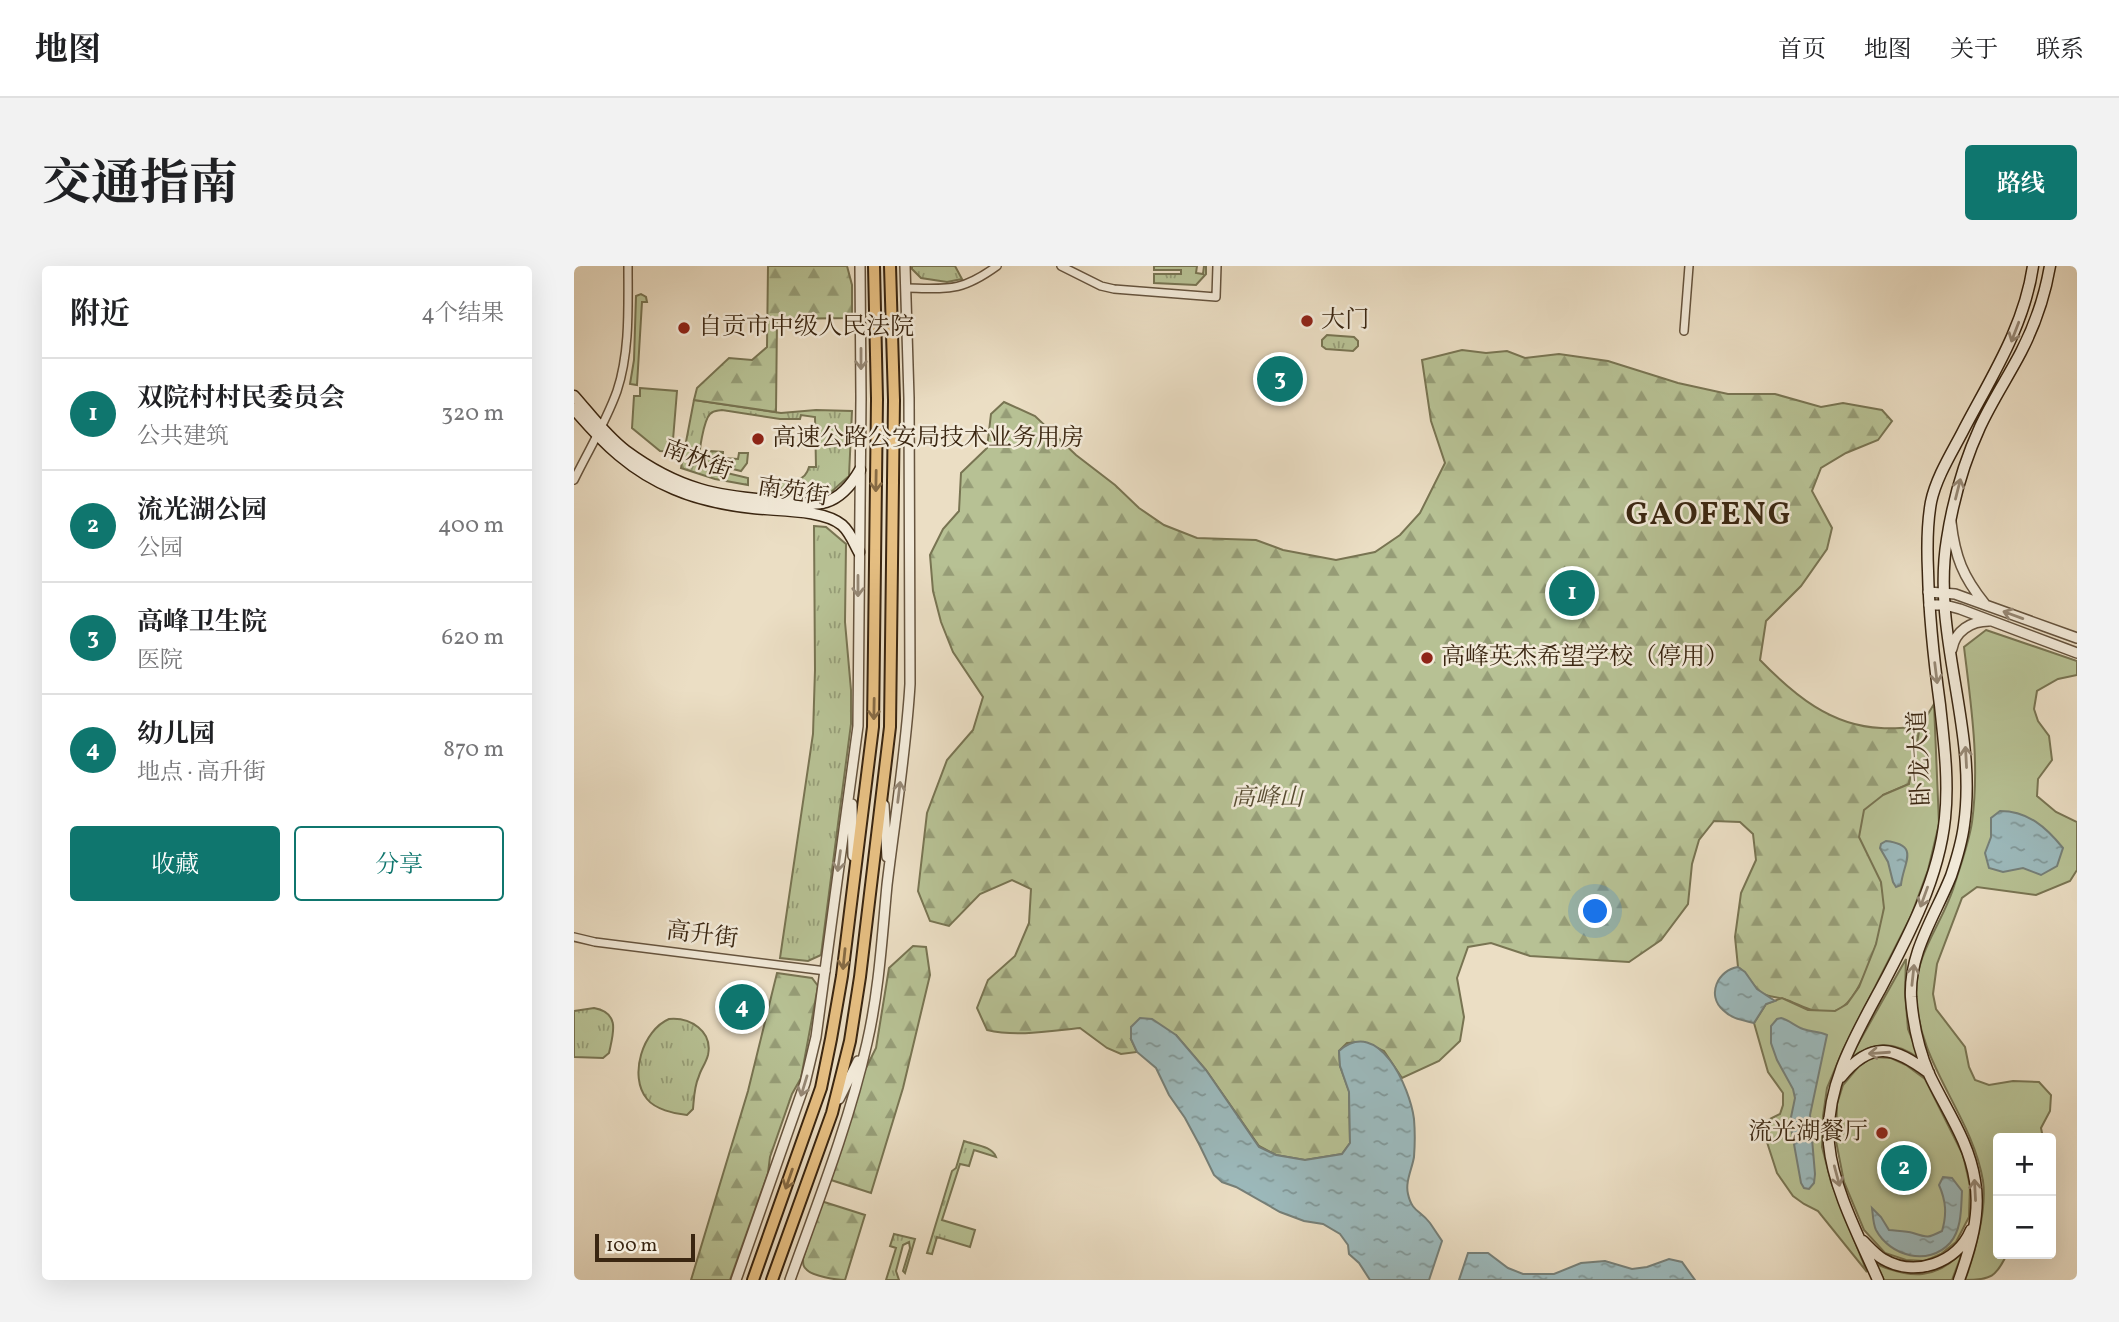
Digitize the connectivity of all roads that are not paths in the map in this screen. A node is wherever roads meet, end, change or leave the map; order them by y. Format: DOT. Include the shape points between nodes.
graph roads {
  1 [pos="628,266"];
  2 [pos="860,266"];
  3 [pos="874,266"];
  4 [pos="890,266"];
  5 [pos="905,266"];
  6 [pos="997,266"];
  7 [pos="1061,266"];
  8 [pos="1217,266"];
  9 [pos="1689,266"];
  10 [pos="2033,266"];
  11 [pos="2050,266"];
  12 [pos="906,288"];
  13 [pos="1684,331"];
  14 [pos="574,396"];
  15 [pos="574,410"];
  16 [pos="599,432"];
  17 [pos="860,470"];
  18 [pos="574,480"];
  19 [pos="1951,516"];
  20 [pos="1928,538"];
  21 [pos="1946,543"];
  22 [pos="859,552"];
  23 [pos="1944,592"];
  24 [pos="1928,593"];
  25 [pos="1929,605"];
  26 [pos="1945,605"];
  27 [pos="1986,606"];
  28 [pos="1994,621"];
  29 [pos="2077,638"];
  30 [pos="1951,648"];
  31 [pos="1933,650"];
  32 [pos="2077,653"];
  33 [pos="851,777"];
  34 [pos="883,778"];
  35 [pos="853,876"];
  36 [pos="888,884"];
  37 [pos="574,937"];
  38 [pos="826,971"];
  39 [pos="867,1042"];
  40 [pos="1929,1073"];
  41 [pos="1836,1084"];
  42 [pos="832,1113"];
  43 [pos="1975,1218"];
  44 [pos="1860,1238"];
  45 [pos="736,1280"];
  46 [pos="753,1280"];
  47 [pos="772,1280"];
  48 [pos="790,1280"];
  49 [pos="1878,1280"];
  50 [pos="1959,1280"];
  1 -- 16 [label="street" via="624,360 616,394"];
  2 -- 17 [label="street, one-way"];
  3 -- 35 [label="highway, one-way" via="873,727"];
  4 -- 34 [label="highway" via="892,686"];
  5 -- 12 [label="street"];
  6 -- 12 [label="street" via="959,287"];
  7 -- 8 [label="street" via="1114,289 1216,297"];
  9 -- 13 [label="street"];
  10 -- 20 [label="main road, 卧龙大道, one-way" via="2010,344 1944,466 1932,500"];
  19 -- 11 [label="main road, 卧龙大道, one-way" via="1980,426 2022,350"];
  36 -- 12 [label="street, one-way" via="909,684"];
  14 -- 16 [label="main road, 南林街"];
  15 -- 16 [label="main road, 南林街"];
  16 -- 17 [label="main road, 南林街" via="653,469 731,497 824,503 845,491"];
  16 -- 18 [label="street"];
  16 -- 22 [label="main road, 南苑街" via="617,455 648,477 693,496 741,507 832,519 849,533"];
  17 -- 22 [label="street"];
  19 -- 21 [label="main road, 卧龙大道"];
  19 -- 27 [label="street" via="1961,567"];
  20 -- 21 [label="main road" via="1933,551"];
  20 -- 24 [label="main road, 卧龙大道"];
  21 -- 23 [label="main road, 卧龙大道"];
  22 -- 33 [label="street, one-way" via="858,726"];
  23 -- 24 [label="street"];
  23 -- 26 [label="main road, 卧龙大道"];
  23 -- 27 [label="street"];
  24 -- 25 [label="main road, 卧龙大道"];
  25 -- 26 [label="street"];
  25 -- 31 [label="main road, 卧龙大道"];
  26 -- 28 [label="street"];
  26 -- 30 [label="main road, 卧龙大道"];
  29 -- 27 [label="street, one-way"];
  28 -- 30 [label="street" via="1969,625"];
  28 -- 32 [label="street"];
  30 -- 31 [label="main road" via="1947,638 1937,636"];
  40 -- 30 [label="main road, 卧龙大道, one-way" via="1914,1029 1911,992 1915,959 1951,876 1964,826 1966,754"];
  31 -- 41 [label="main road, 卧龙大道, one-way" via="1947,785 1935,869 1917,918 1848,1050"];
  33 -- 35 [label="street"];
  33 -- 38 [label="street, one-way"];
  34 -- 36 [label="street"];
  34 -- 42 [label="highway" via="860,977"];
  35 -- 46 [label="highway, one-way" via="842,976 821,1088"];
  36 -- 39 [label="street"];
  37 -- 38 [label="street, 高升街"];
  38 -- 45 [label="street, one-way" via="805,1083"];
  39 -- 42 [label="street"];
  39 -- 48 [label="street"];
  40 -- 41 [label="main road, one-way" via="1896,1052 1882,1051 1865,1054"];
  43 -- 40 [label="main road, 卧龙大道, one-way" via="1976,1183 1968,1152"];
  41 -- 44 [label="main road, 卧龙大道, one-way" via="1829,1144"];
  42 -- 47 [label="highway"];
  43 -- 44 [label="main road" via="1959,1248 1924,1267 1883,1259"];
  43 -- 50 [label="main road, 卧龙大道"];
  44 -- 49 [label="main road, 卧龙大道"];
}
